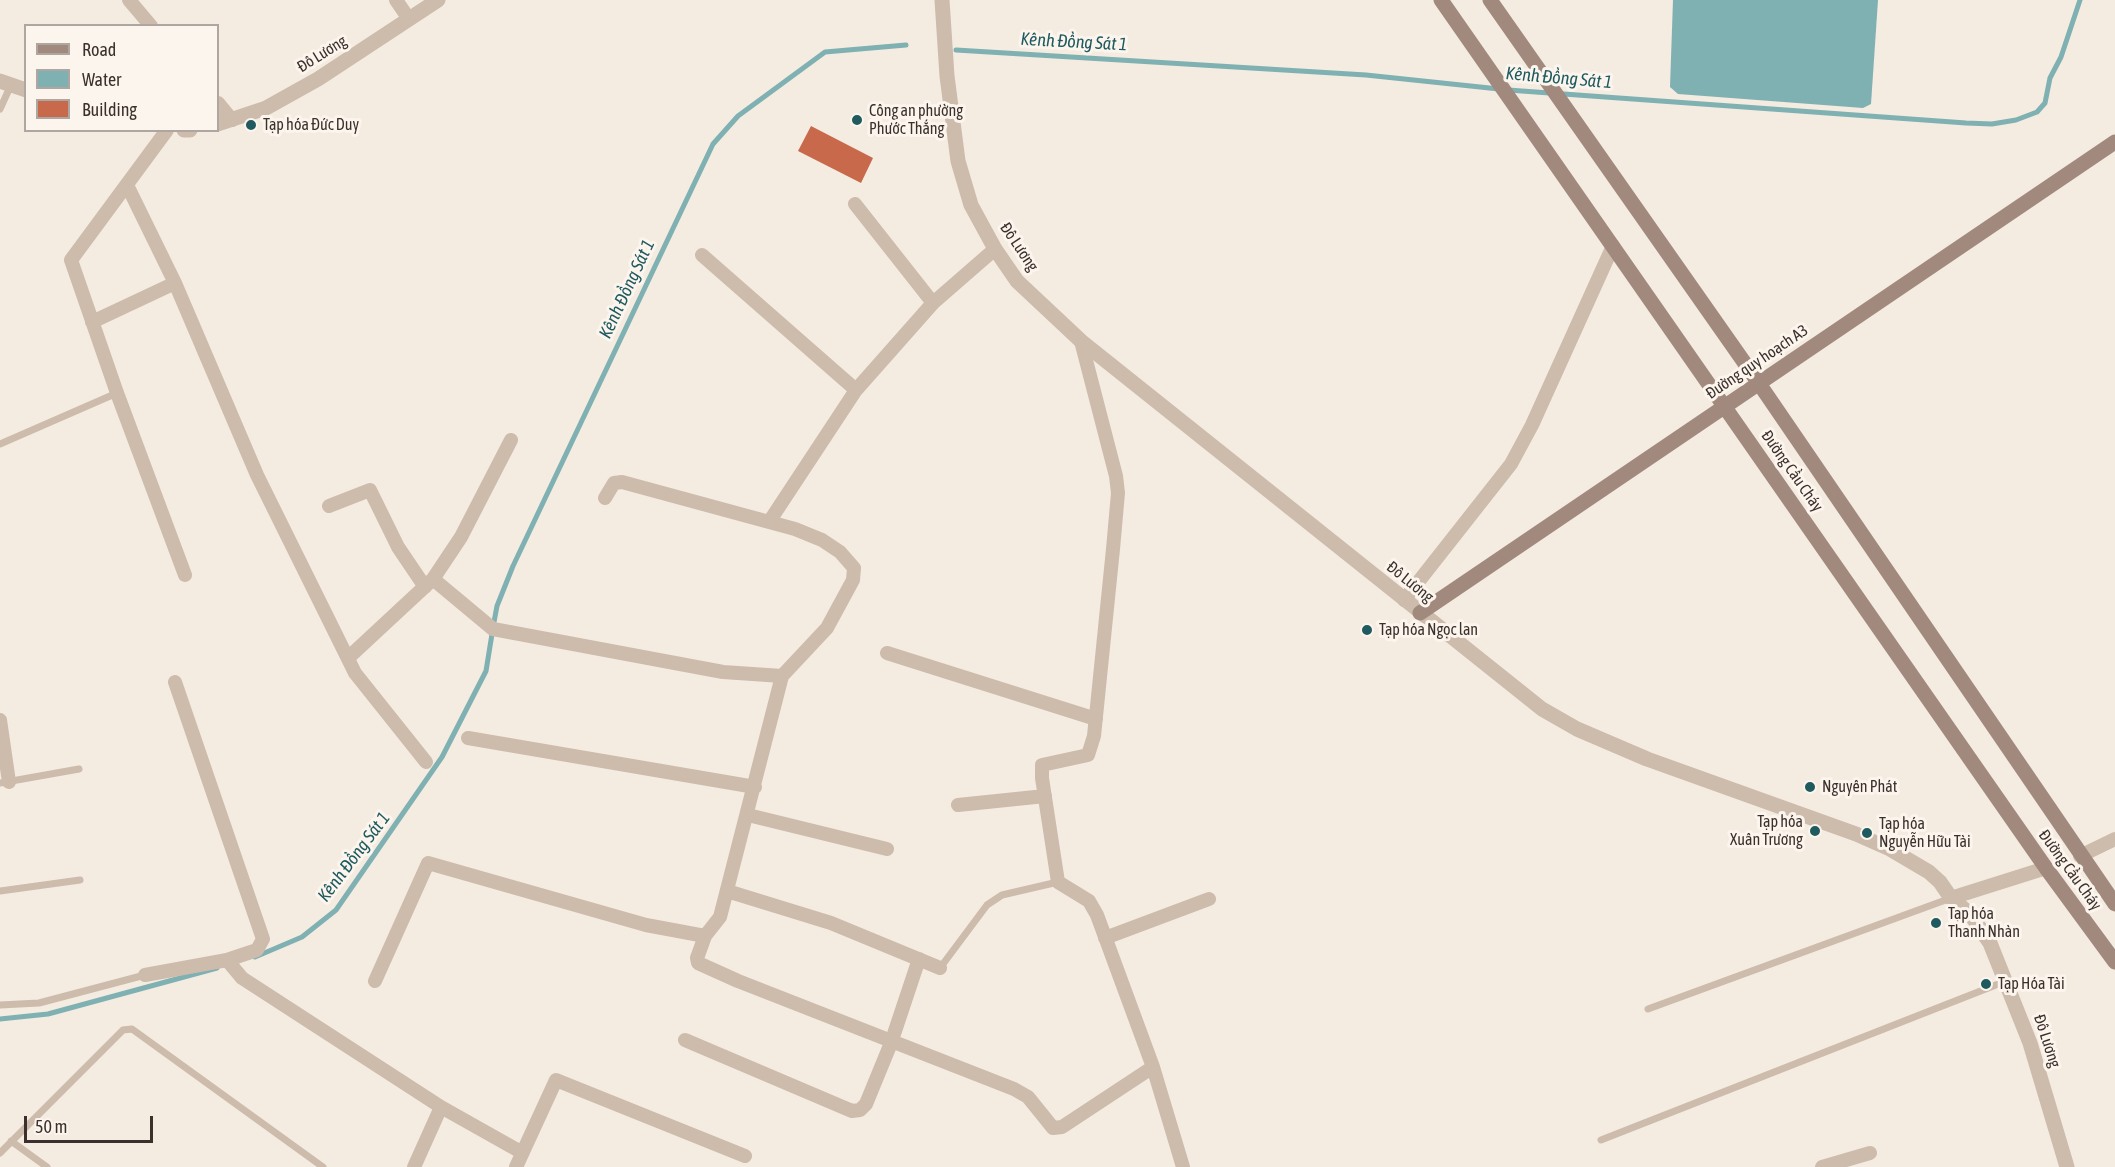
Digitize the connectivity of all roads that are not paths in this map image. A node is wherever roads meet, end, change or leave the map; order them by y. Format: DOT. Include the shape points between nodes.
graph roads {
  1 [pos="129,0"];
  2 [pos="396,0"];
  3 [pos="438,0"];
  4 [pos="942,0"];
  5 [pos="1441,0"];
  6 [pos="1490,0"];
  7 [pos="409,19"];
  8 [pos="149,24"];
  9 [pos="12,85"];
  10 [pos="219,106"];
  11 [pos="0,109"];
  12 [pos="225,122"];
  13 [pos="166,132"];
  14 [pos="2115,142"];
  15 [pos="127,185"];
  16 [pos="855,204"];
  17 [pos="1613,246"];
  18 [pos="995,249"];
  19 [pos="702,255"];
  20 [pos="175,283"];
  21 [pos="933,303"];
  22 [pos="93,322"];
  23 [pos="1081,341"];
  24 [pos="1758,382"];
  25 [pos="856,390"];
  26 [pos="117,393"];
  27 [pos="1725,405"];
  28 [pos="511,440"];
  29 [pos="0,444"];
  30 [pos="605,498"];
  31 [pos="329,506"];
  32 [pos="768,522"];
  33 [pos="185,575"];
  34 [pos="429,583"];
  35 [pos="1404,600"];
  36 [pos="1420,613"];
  37 [pos="887,652"];
  38 [pos="348,658"];
  39 [pos="782,676"];
  40 [pos="175,682"];
  41 [pos="1096,719"];
  42 [pos="0,720"];
  43 [pos="468,738"];
  44 [pos="426,762"];
  45 [pos="79,769"];
  46 [pos="4,783"];
  47 [pos="755,787"];
  48 [pos="1045,796"];
  49 [pos="958,805"];
  50 [pos="748,815"];
  51 [pos="2115,839"];
  52 [pos="887,849"];
  53 [pos="2080,856"];
  54 [pos="2046,868"];
  55 [pos="80,880"];
  56 [pos="1058,882"];
  57 [pos="0,891"];
  58 [pos="727,891"];
  59 [pos="1951,898"];
  60 [pos="1209,899"];
  61 [pos="2115,904"];
  62 [pos="705,936"];
  63 [pos="1105,938"];
  64 [pos="919,959"];
  65 [pos="228,961"];
  66 [pos="2115,962"];
  67 [pos="940,968"];
  68 [pos="145,975"];
  69 [pos="375,981"];
  70 [pos="2006,981"];
  71 [pos="0,1005"];
  72 [pos="1648,1008"];
  73 [pos="685,1040"];
  74 [pos="891,1043"];
  75 [pos="1153,1067"];
  76 [pos="441,1107"];
  77 [pos="1602,1140"];
  78 [pos="11,1141"];
  79 [pos="522,1152"];
  80 [pos="0,1153"];
  81 [pos="1870,1153"];
  82 [pos="745,1156"];
  83 [pos="47,1167"];
  84 [pos="323,1167"];
  85 [pos="414,1167"];
  86 [pos="516,1167"];
  87 [pos="1183,1167"];
  88 [pos="1822,1167"];
  89 [pos="2067,1167"];
  1 -- 8 [label="street"];
  2 -- 7 [label="street"];
  3 -- 7 [label="street, Đô Lương"];
  4 -- 18 [label="street, Đô Lương" via="958,161 971,205"];
  5 -- 17 [label="main road, Đường Cầu Cháy"];
  6 -- 24 [label="main road, Đường Cầu Cháy"];
  7 -- 12 [label="street, Đô Lương" via="318,79 266,108"];
  9 -- 11 [label="lane"];
  10 -- 12 [label="street"];
  13 -- 15 [label="street"];
  14 -- 24 [label="main road, Đường quy hoạch A3"];
  15 -- 20 [label="street"];
  15 -- 22 [label="street" via="71,260"];
  16 -- 21 [label="street"];
  17 -- 27 [label="main road, Đường Cầu Cháy"];
  17 -- 35 [label="street" via="1511,464"];
  18 -- 21 [label="street"];
  18 -- 23 [label="street, Đô Lương" via="1017,281"];
  19 -- 25 [label="street"];
  20 -- 22 [label="street"];
  20 -- 38 [label="street" via="257,475"];
  21 -- 25 [label="street"];
  22 -- 26 [label="street"];
  23 -- 35 [label="street, Đô Lương"];
  23 -- 41 [label="street" via="1118,493"];
  24 -- 27 [label="main road, Đường quy hoạch A3"];
  24 -- 53 [label="main road, Đường Cầu Cháy"];
  25 -- 32 [label="street"];
  26 -- 29 [label="lane"];
  26 -- 33 [label="street"];
  27 -- 36 [label="main road, Đường quy hoạch A3"];
  27 -- 54 [label="main road, Đường Cầu Cháy"];
  28 -- 34 [label="street" via="461,537"];
  30 -- 32 [label="street" via="614,483 622,482"];
  31 -- 34 [label="street" via="370,490 398,547"];
  32 -- 39 [label="street" via="822,540 854,568 853,580 827,628"];
  34 -- 38 [label="street"];
  34 -- 39 [label="street" via="493,629 723,672"];
  35 -- 36 [label="street, Đô Lương"];
  36 -- 59 [label="street, Đô Lương" via="1542,709 1577,729 1890,849 1929,872"];
  37 -- 41 [label="street"];
  38 -- 44 [label="street" via="355,673"];
  39 -- 47 [label="street"];
  40 -- 65 [label="street" via="263,939 257,950"];
  41 -- 48 [label="street" via="1088,754 1042,765"];
  42 -- 46 [label="street"];
  43 -- 47 [label="street"];
  45 -- 46 [label="lane"];
  47 -- 50 [label="street"];
  48 -- 49 [label="street"];
  48 -- 56 [label="street"];
  50 -- 52 [label="street"];
  50 -- 58 [label="street"];
  51 -- 53 [label="street"];
  53 -- 61 [label="main road, Đường Cầu Cháy"];
  54 -- 59 [label="street"];
  54 -- 66 [label="main road, Đường Cầu Cháy"];
  55 -- 57 [label="lane"];
  56 -- 63 [label="street" via="1089,902"];
  56 -- 67 [label="lane" via="1002,895 987,905"];
  58 -- 62 [label="street" via="720,917"];
  58 -- 64 [label="street" via="831,922"];
  59 -- 70 [label="street, Đô Lương" via="1971,915 1990,943"];
  59 -- 72 [label="lane"];
  60 -- 63 [label="street"];
  62 -- 69 [label="street" via="646,925 428,863"];
  62 -- 74 [label="street" via="697,958 702,966"];
  63 -- 75 [label="street"];
  64 -- 67 [label="street"];
  64 -- 74 [label="street"];
  65 -- 68 [label="street"];
  65 -- 76 [label="street" via="242,978"];
  68 -- 71 [label="lane" via="39,1003"];
  70 -- 77 [label="lane"];
  70 -- 89 [label="street, Đô Lương" via="2030,1043"];
  73 -- 74 [label="street" via="856,1111 866,1104"];
  74 -- 75 [label="street" via="1014,1089 1028,1097 1056,1129"];
  75 -- 87 [label="street"];
  76 -- 79 [label="street"];
  76 -- 85 [label="street"];
  78 -- 80 [label="lane"];
  78 -- 83 [label="lane"];
  78 -- 84 [label="lane" via="123,1030 132,1029"];
  79 -- 82 [label="street" via="556,1080"];
  79 -- 86 [label="street"];
  81 -- 88 [label="street"];
}
